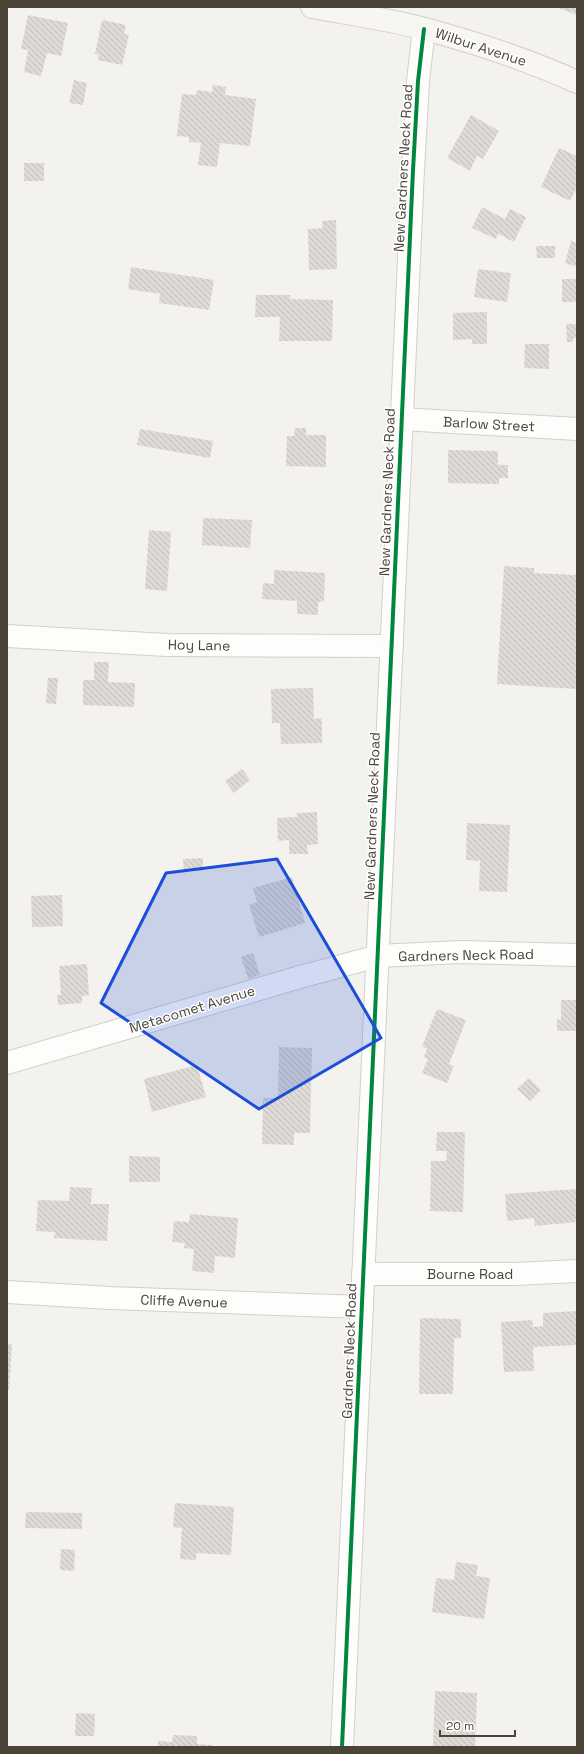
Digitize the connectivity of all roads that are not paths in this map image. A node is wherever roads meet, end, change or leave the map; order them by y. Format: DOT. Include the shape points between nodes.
graph roads {
  1 [pos="312,7"];
  2 [pos="424,29"];
  3 [pos="577,82"];
  4 [pos="402,419"];
  5 [pos="577,429"];
  6 [pos="7,636"];
  7 [pos="392,646"];
  8 [pos="577,955"];
  9 [pos="378,956"];
  10 [pos="7,1063"];
  11 [pos="577,1271"];
  12 [pos="363,1274"];
  13 [pos="7,1292"];
  14 [pos="362,1307"];
  15 [pos="342,1747"];
  1 -- 2 [label="main road, Wilbur Avenue"];
  2 -- 3 [label="main road, Wilbur Avenue" via="488,48"];
  2 -- 4 [label="street, New Gardners Neck Road" via="418,81"];
  4 -- 5 [label="street, Barlow Street"];
  4 -- 7 [label="street, New Gardners Neck Road"];
  6 -- 7 [label="street, Hoy Lane" via="168,645"];
  7 -- 9 [label="street, New Gardners Neck Road" via="386,729"];
  8 -- 9 [label="street, Gardners Neck Road" via="461,952"];
  9 -- 10 [label="street, Metacomet Avenue" via="300,976"];
  9 -- 12 [label="street, Gardners Neck Road"];
  11 -- 12 [label="street, Bourne Road" via="507,1274"];
  12 -- 14 [label="street, Gardners Neck Road"];
  13 -- 14 [label="street, Cliffe Avenue"];
  14 -- 15 [label="street, Gardners Neck Road"];
}
